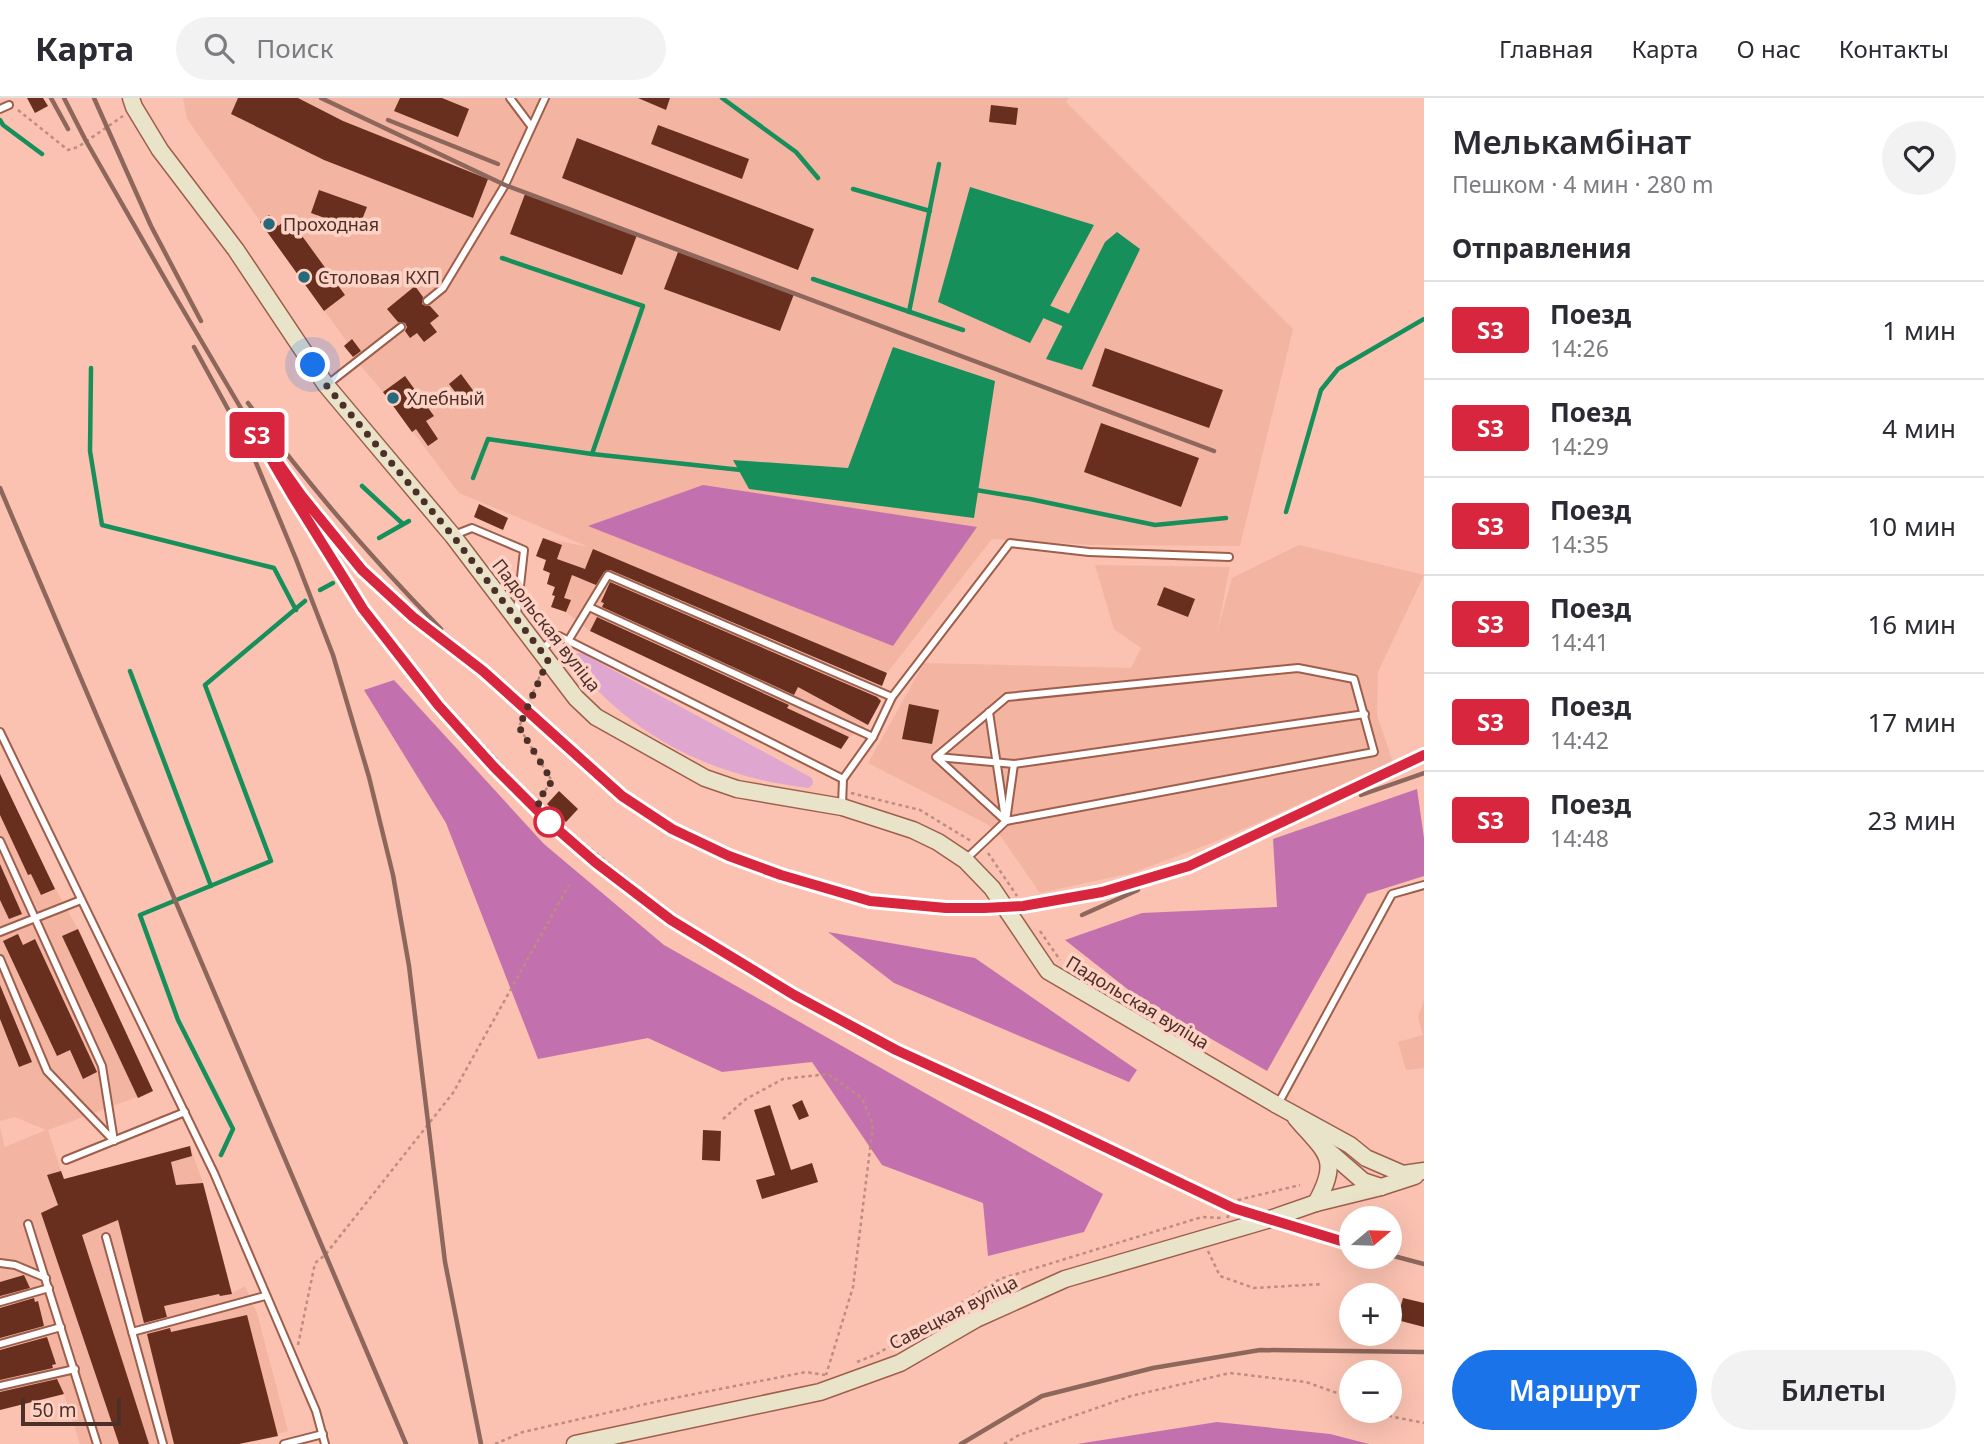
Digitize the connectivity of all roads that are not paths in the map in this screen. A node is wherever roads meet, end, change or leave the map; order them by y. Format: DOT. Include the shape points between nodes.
graph roads {
  1 [pos="510,98"];
  2 [pos="545,98"];
  3 [pos="132,103"];
  4 [pos="9,105"];
  5 [pos="0,109"];
  6 [pos="531,126"];
  7 [pos="427,301"];
  8 [pos="401,327"];
  9 [pos="326,385"];
  10 [pos="453,536"];
  11 [pos="1229,556"];
  12 [pos="589,607"];
  13 [pos="516,619"];
  14 [pos="568,640"];
  15 [pos="544,655"];
  16 [pos="892,696"];
  17 [pos="989,712"];
  18 [pos="1365,714"];
  19 [pos="0,732"];
  20 [pos="873,737"];
  21 [pos="936,757"];
  22 [pos="997,763"];
  23 [pos="1014,764"];
  24 [pos="843,779"];
  25 [pos="842,799"];
  26 [pos="1006,821"];
  27 [pos="0,841"];
  28 [pos="965,860"];
  29 [pos="1424,885"];
  30 [pos="81,900"];
  31 [pos="35,918"];
  32 [pos="0,932"];
  33 [pos="0,959"];
  34 [pos="1277,1105"];
  35 [pos="185,1112"];
  36 [pos="1292,1114"];
  37 [pos="1311,1135"];
  38 [pos="114,1141"];
  39 [pos="1350,1144"];
  40 [pos="66,1160"];
  41 [pos="1424,1172"];
  42 [pos="1363,1181"];
  43 [pos="1381,1187"];
  44 [pos="1344,1196"];
  45 [pos="1316,1203"];
  46 [pos="28,1224"];
  47 [pos="106,1237"];
  48 [pos="0,1263"];
  49 [pos="46,1278"];
  50 [pos="49,1288"];
  51 [pos="265,1296"];
  52 [pos="0,1302"];
  53 [pos="61,1327"];
  54 [pos="132,1332"];
  55 [pos="0,1344"];
  56 [pos="75,1369"];
  57 [pos="0,1386"];
  58 [pos="323,1434"];
  59 [pos="97,1444"];
  60 [pos="163,1444"];
  61 [pos="284,1444"];
  62 [pos="325,1444"];
  63 [pos="575,1444"];
  1 -- 6 [label="lane"];
  2 -- 6 [label="lane"];
  3 -- 9 [label="main road, Падольская вуліца" via="160,150 236,250"];
  4 -- 5 [label="lane"];
  6 -- 7 [label="lane" via="505,185 443,288"];
  8 -- 9 [label="lane"];
  9 -- 10 [label="main road, Падольская вуліца"];
  10 -- 13 [label="main road, Падольская вуліца"];
  10 -- 13 [label="lane" via="472,528 524,550"];
  11 -- 16 [label="lane" via="1089,552 1010,543"];
  12 -- 14 [label="lane"];
  12 -- 16 [label="lane" via="608,575"];
  12 -- 20 [label="lane"];
  13 -- 15 [label="main road, Падольская вуліца"];
  14 -- 15 [label="lane" via="559,636"];
  14 -- 24 [label="lane"];
  15 -- 25 [label="main road, Падольская вуліца" via="596,717 705,778 737,789"];
  16 -- 20 [label="lane"];
  17 -- 18 [label="lane" via="1007,697 1298,668 1354,679"];
  17 -- 21 [label="lane"];
  17 -- 22 [label="lane"];
  18 -- 23 [label="lane"];
  18 -- 26 [label="lane" via="1374,752"];
  19 -- 30 [label="lane"];
  20 -- 24 [label="lane"];
  21 -- 22 [label="lane"];
  21 -- 26 [label="lane"];
  22 -- 23 [label="lane"];
  22 -- 26 [label="lane"];
  23 -- 26 [label="lane"];
  24 -- 25 [label="lane"];
  25 -- 28 [label="main road, Падольская вуліца" via="938,842"];
  26 -- 28 [label="lane"];
  27 -- 31 [label="lane"];
  28 -- 34 [label="main road, Падольская вуліца" via="992,888 1048,971"];
  29 -- 34 [label="lane" via="1392,894"];
  30 -- 31 [label="lane"];
  30 -- 35 [label="lane"];
  31 -- 32 [label="lane"];
  31 -- 38 [label="lane" via="102,1066"];
  33 -- 38 [label="lane" via="47,1071"];
  34 -- 36 [label="main road, Падольская вуліца"];
  35 -- 38 [label="lane"];
  35 -- 51 [label="lane"];
  36 -- 37 [label="main road, Падольская вуліца"];
  36 -- 39 [label="main road, Падольская вуліца"];
  37 -- 42 [label="main road"];
  37 -- 45 [label="main road, Падольская вуліца" via="1330,1164 1329,1180"];
  38 -- 40 [label="lane"];
  39 -- 41 [label="main road, Падольская вуліца" via="1384,1167 1403,1174"];
  39 -- 42 [label="main road" via="1364,1169"];
  41 -- 43 [label="main road, Савецкая вуліца"];
  42 -- 43 [label="main road"];
  42 -- 44 [label="main road"];
  43 -- 44 [label="main road, Савецкая вуліца"];
  44 -- 45 [label="main road, Савецкая вуліца"];
  45 -- 63 [label="main road, Савецкая вуліца" via="1065,1279 976,1319 900,1363 820,1392"];
  46 -- 49 [label="lane"];
  47 -- 54 [label="lane"];
  48 -- 49 [label="lane"];
  49 -- 50 [label="lane"];
  50 -- 52 [label="lane"];
  50 -- 53 [label="lane"];
  51 -- 54 [label="lane"];
  51 -- 58 [label="lane"];
  53 -- 55 [label="lane"];
  53 -- 56 [label="lane"];
  54 -- 60 [label="lane"];
  56 -- 57 [label="lane"];
  56 -- 59 [label="lane"];
  58 -- 61 [label="lane"];
  58 -- 62 [label="lane"];
}
